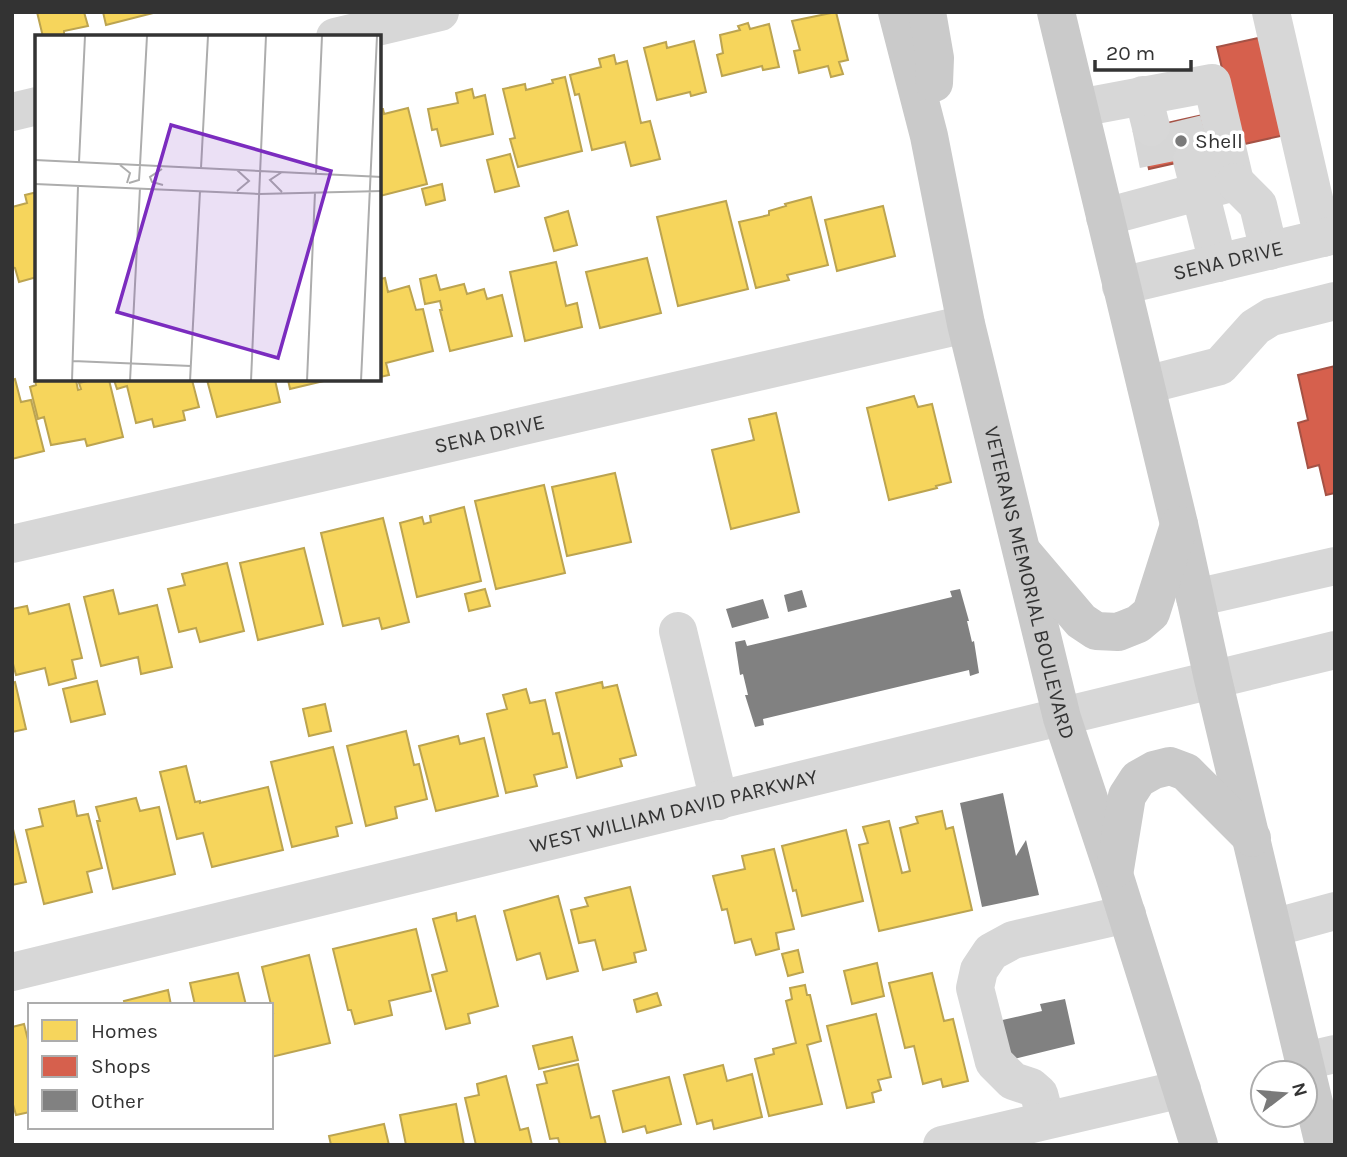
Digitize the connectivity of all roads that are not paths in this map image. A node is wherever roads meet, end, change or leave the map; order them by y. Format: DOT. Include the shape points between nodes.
graph roads {
  1 [pos="440,12"];
  2 [pos="897,12"];
  3 [pos="927,12"];
  4 [pos="1032,12"];
  5 [pos="1056,12"];
  6 [pos="1270,12"];
  7 [pos="343,35"];
  8 [pos="1078,103"];
  9 [pos="35,106"];
  10 [pos="12,111"];
  11 [pos="929,136"];
  12 [pos="1190,180"];
  13 [pos="1105,217"];
  14 [pos="1329,237"];
  15 [pos="1269,251"];
  16 [pos="1218,263"];
  17 [pos="1121,286"];
  18 [pos="1335,301"];
  19 [pos="966,324"];
  20 [pos="1146,385"];
  21 [pos="1179,524"];
  22 [pos="12,544"];
  23 [pos="1019,548"];
  24 [pos="1335,566"];
  25 [pos="1195,598"];
  26 [pos="678,631"];
  27 [pos="1335,650"];
  28 [pos="1213,679"];
  29 [pos="1062,718"];
  30 [pos="719,801"];
  31 [pos="1252,838"];
  32 [pos="1114,874"];
  33 [pos="1335,911"];
  34 [pos="1127,914"];
  35 [pos="1273,928"];
  36 [pos="12,972"];
  37 [pos="1320,1058"];
  38 [pos="1182,1089"];
  39 [pos="1046,1120"];
  40 [pos="942,1145"];
  41 [pos="1199,1145"];
  42 [pos="1324,1145"];
  1 -- 7 [label="street"];
  2 -- 11 [label="main road, VETERANS MEMORIAL BOULEVARD"];
  3 -- 11 [label="main road" via="935,58"];
  4 -- 8 [label="main road"];
  5 -- 8 [label="main road"];
  6 -- 14 [label="street"];
  8 -- 12 [label="street" via="1163,108 1212,83"];
  8 -- 13 [label="main road"];
  9 -- 10 [label="street"];
  11 -- 19 [label="main road, VETERANS MEMORIAL BOULEVARD"];
  12 -- 13 [label="street"];
  12 -- 15 [label="street" via="1258,205"];
  12 -- 16 [label="street"];
  13 -- 17 [label="main road"];
  14 -- 15 [label="street, SENA DRIVE"];
  15 -- 16 [label="street, SENA DRIVE"];
  16 -- 17 [label="street, SENA DRIVE"];
  17 -- 20 [label="main road"];
  18 -- 20 [label="street" via="1271,317 1255,327 1220,366"];
  19 -- 22 [label="street, SENA DRIVE"];
  19 -- 23 [label="main road, VETERANS MEMORIAL BOULEVARD"];
  20 -- 21 [label="main road"];
  21 -- 23 [label="main road" via="1152,613 1118,632 1096,631 1081,621"];
  21 -- 25 [label="main road"];
  23 -- 29 [label="main road, VETERANS MEMORIAL BOULEVARD"];
  24 -- 25 [label="street"];
  25 -- 28 [label="main road"];
  26 -- 30 [label="street"];
  27 -- 28 [label="street, WEST WILLIAM DAVID PARKWAY"];
  28 -- 29 [label="street, WEST WILLIAM DAVID PARKWAY"];
  28 -- 31 [label="main road"];
  29 -- 30 [label="street, WEST WILLIAM DAVID PARKWAY"];
  29 -- 32 [label="main road, VETERANS MEMORIAL BOULEVARD"];
  30 -- 36 [label="street, WEST WILLIAM DAVID PARKWAY"];
  31 -- 32 [label="main road" via="1186,772 1170,766 1154,770 1138,779 1127,796"];
  31 -- 35 [label="main road"];
  32 -- 34 [label="main road, VETERANS MEMORIAL BOULEVARD"];
  33 -- 35 [label="street"];
  34 -- 38 [label="main road, VETERANS MEMORIAL BOULEVARD"];
  34 -- 39 [label="street" via="1013,940 991,952 979,970 975,988 994,1062 1013,1081 1039,1094"];
  35 -- 37 [label="main road"];
  37 -- 42 [label="main road"];
  38 -- 39 [label="street"];
  38 -- 41 [label="main road, VETERANS MEMORIAL BOULEVARD"];
  39 -- 40 [label="street"];
}
